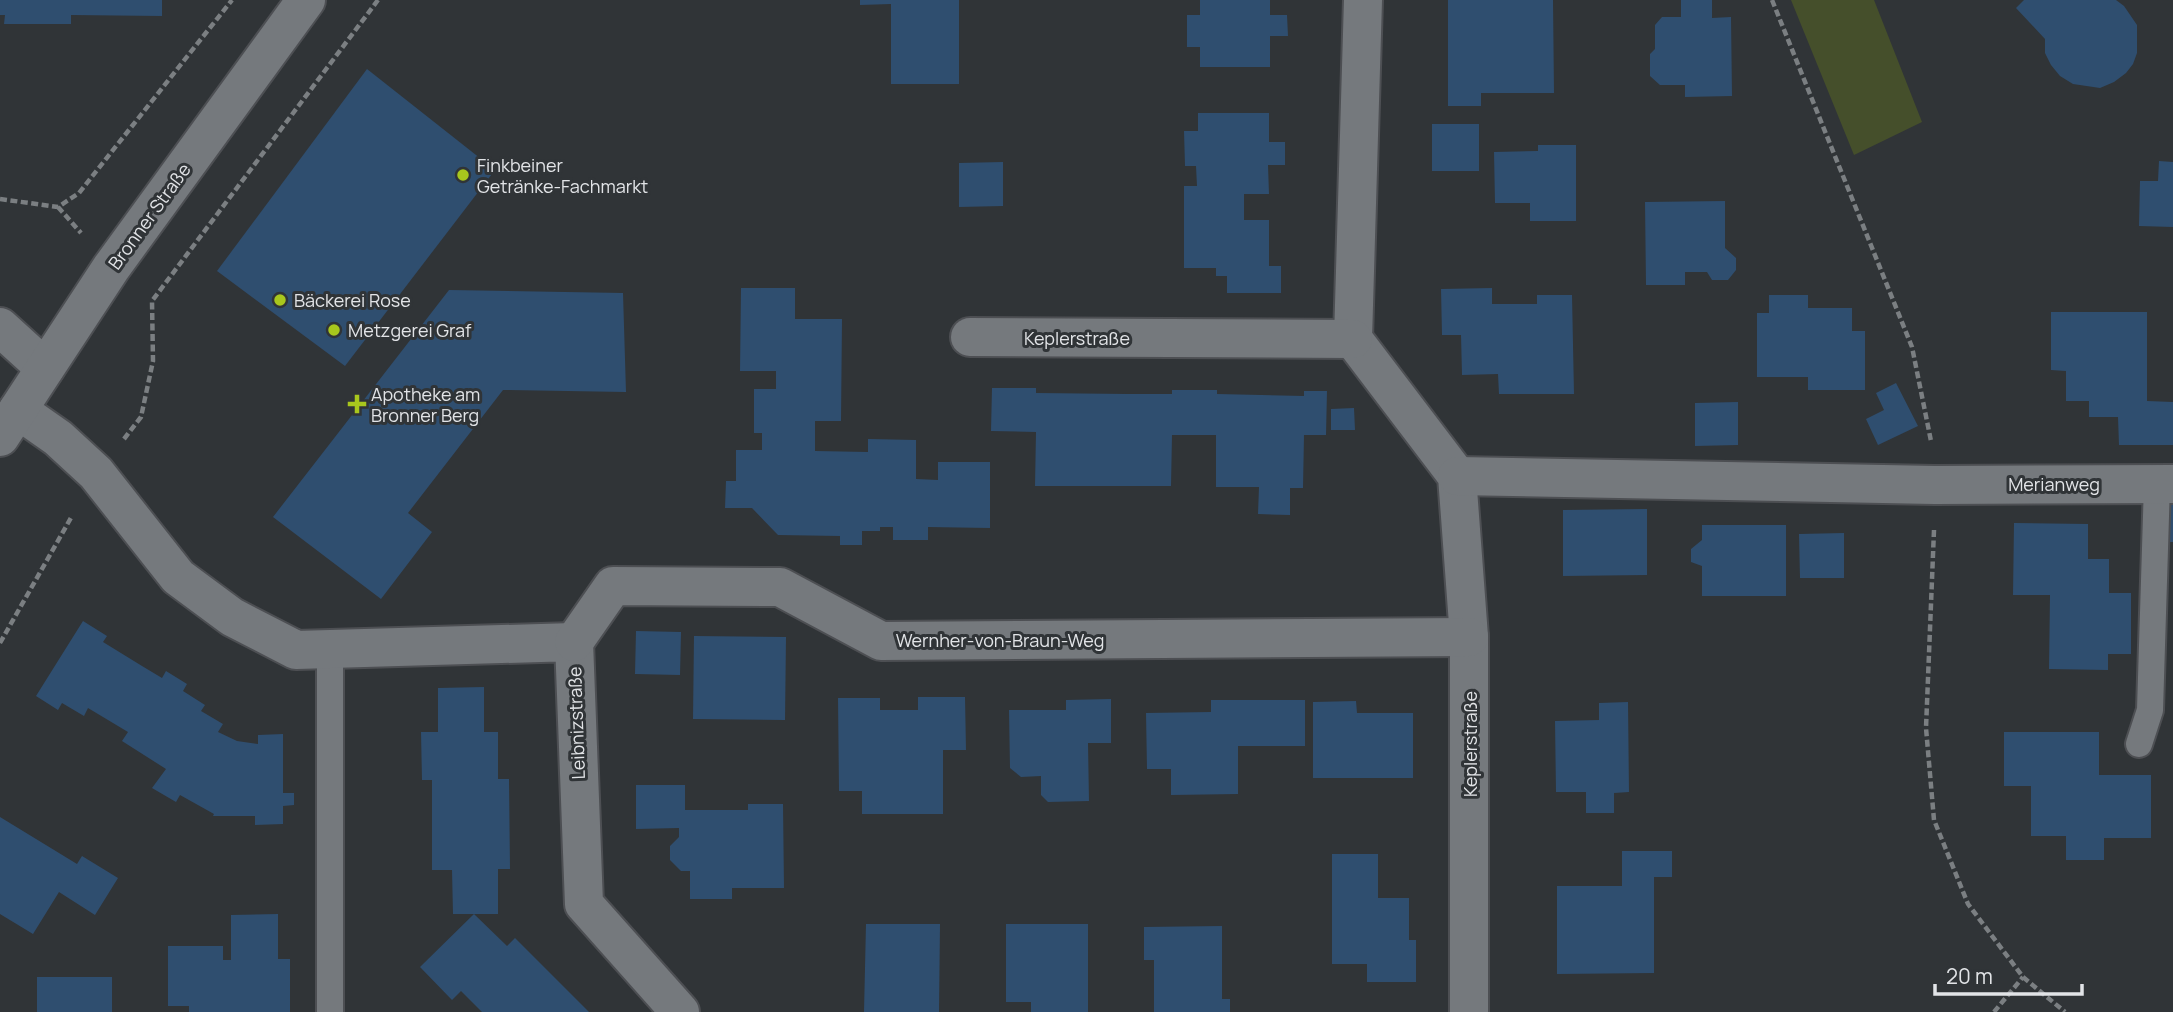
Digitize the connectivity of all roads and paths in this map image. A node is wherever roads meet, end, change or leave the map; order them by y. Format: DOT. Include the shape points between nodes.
graph roads {
  1 [pos="232,0"];
  2 [pos="306,0"];
  3 [pos="378,0"];
  4 [pos="1363,0"];
  5 [pos="1772,0"];
  6 [pos="0,200"];
  7 [pos="0,327"];
  8 [pos="970,337"];
  9 [pos="1353,340"];
  10 [pos="46,368"];
  11 [pos="9,424"];
  12 [pos="96,473"];
  13 [pos="1457,476"];
  14 [pos="2165,484"];
  15 [pos="1935,485"];
  16 [pos="1469,637"];
  17 [pos="574,642"];
  18 [pos="0,643"];
  19 [pos="330,649"];
  20 [pos="2139,744"];
  21 [pos="2023,977"];
  22 [pos="330,1012"];
  23 [pos="680,1012"];
  24 [pos="1469,1012"];
  25 [pos="1994,1012"];
  26 [pos="2065,1012"];
  1 -- 6 [label="path" via="79,193 58,206"];
  2 -- 10 [label="street, Bronner Straße" via="111,268"];
  3 -- 12 [label="path" via="152,301 153,361 141,417"];
  4 -- 9 [label="street"];
  5 -- 15 [label="path" via="1912,347 1933,447"];
  7 -- 10 [label="street"];
  8 -- 9 [label="street, Keplerstraße"];
  9 -- 13 [label="street"];
  10 -- 11 [label="street, Bronner Straße"];
  11 -- 12 [label="street, Leibnizstraße" via="58,438"];
  12 -- 18 [label="path"];
  12 -- 19 [label="street, Leibnizstraße" via="178,578 232,617 296,650"];
  13 -- 15 [label="street"];
  13 -- 16 [label="street, Keplerstraße"];
  14 -- 15 [label="street, Merianweg"];
  14 -- 20 [label="lane" via="2150,709"];
  15 -- 21 [label="path" via="1926,727 1934,820 1968,904"];
  16 -- 17 [label="street, Wernher-von-Braun-Weg" via="881,641 780,587 613,586"];
  16 -- 24 [label="street, Keplerstraße"];
  17 -- 19 [label="street, Leibnizstraße"];
  17 -- 23 [label="street, Leibnizstraße" via="584,904"];
  19 -- 22 [label="lane"];
  21 -- 25 [label="path"];
  21 -- 26 [label="path"];
}
